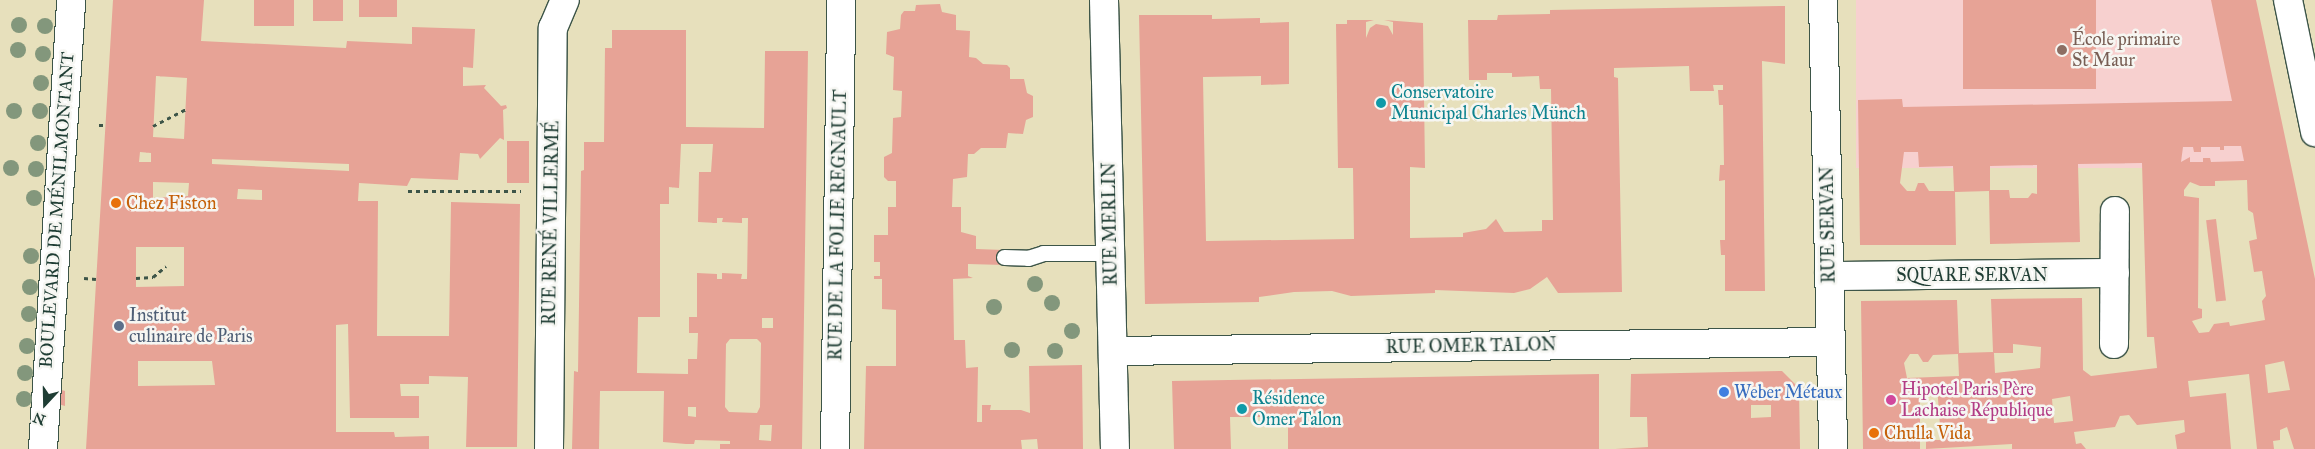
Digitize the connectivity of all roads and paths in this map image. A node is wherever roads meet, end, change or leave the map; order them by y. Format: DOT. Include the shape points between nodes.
graph roads {
  1 [pos="70,0"];
  2 [pos="565,0"];
  3 [pos="841,0"];
  4 [pos="1104,0"];
  5 [pos="1824,0"];
  6 [pos="2288,0"];
  7 [pos="186,108"];
  8 [pos="99,125"];
  9 [pos="106,125"];
  10 [pos="153,126"];
  11 [pos="2315,132"];
  12 [pos="408,191"];
  13 [pos="517,191"];
  14 [pos="2115,211"];
  15 [pos="1110,253"];
  16 [pos="1004,258"];
  17 [pos="166,266"];
  18 [pos="2115,274"];
  19 [pos="1829,276"];
  20 [pos="78,278"];
  21 [pos="136,278"];
  22 [pos="96,279"];
  23 [pos="1829,342"];
  24 [pos="2114,344"];
  25 [pos="1113,351"];
  26 [pos="43,449"];
  27 [pos="548,449"];
  28 [pos="835,449"];
  29 [pos="1115,449"];
  30 [pos="1833,449"];
  1 -- 26 [label="street, BOULEVARD DE MÉNILMONTANT"];
  2 -- 27 [label="street, RUE RENÉ VILLERMÉ" via="553,28"];
  3 -- 28 [label="street, RUE DE LA FOLIE REGNAULT"];
  4 -- 15 [label="street, RUE MERLIN"];
  5 -- 19 [label="street, RUE SERVAN"];
  6 -- 11 [label="street"];
  7 -- 10 [label="path"];
  8 -- 9 [label="path"];
  12 -- 13 [label="path"];
  14 -- 18 [label="street"];
  15 -- 16 [label="lane" via="1043,252 1028,258"];
  15 -- 25 [label="street, RUE MERLIN"];
  17 -- 21 [label="path" via="152,277"];
  18 -- 19 [label="street, SQUARE SERVAN"];
  18 -- 24 [label="street"];
  19 -- 23 [label="street, RUE SERVAN"];
  20 -- 22 [label="path"];
  23 -- 25 [label="street, RUE OMER TALON"];
  23 -- 30 [label="street, RUE SERVAN"];
  25 -- 29 [label="street, RUE MERLIN"];
}
